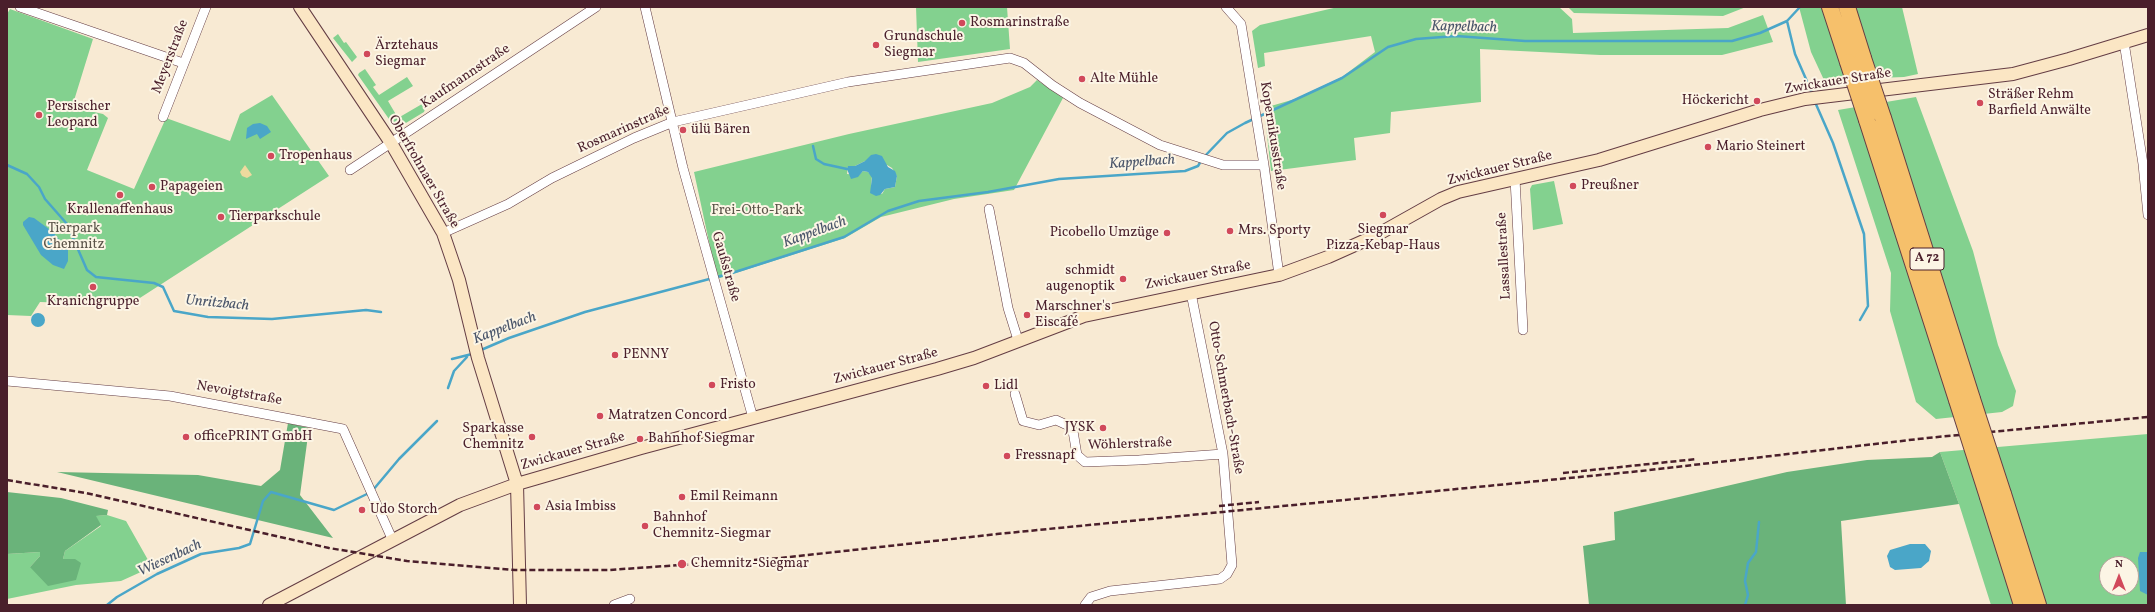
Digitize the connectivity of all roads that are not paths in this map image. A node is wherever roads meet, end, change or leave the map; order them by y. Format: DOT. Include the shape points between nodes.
graph roads {
  1 [pos="20,7"];
  2 [pos="206,7"];
  3 [pos="300,7"];
  4 [pos="596,7"];
  5 [pos="644,7"];
  6 [pos="1226,7"];
  7 [pos="1830,7"];
  8 [pos="1847,7"];
  9 [pos="2148,35"];
  10 [pos="2124,42"];
  11 [pos="1856,60"];
  12 [pos="183,63"];
  13 [pos="164,116"];
  14 [pos="673,122"];
  15 [pos="391,143"];
  16 [pos="1264,165"];
  17 [pos="350,170"];
  18 [pos="1515,179"];
  19 [pos="989,209"];
  20 [pos="2148,215"];
  21 [pos="443,233"];
  22 [pos="1279,275"];
  23 [pos="1191,293"];
  24 [pos="1523,330"];
  25 [pos="1018,340"];
  26 [pos="7,381"];
  27 [pos="1015,394"];
  28 [pos="753,418"];
  29 [pos="1222,454"];
  30 [pos="517,484"];
  31 [pos="1995,496"];
  32 [pos="393,541"];
  33 [pos="630,599"];
  34 [pos="269,605"];
  35 [pos="520,605"];
  36 [pos="614,605"];
  37 [pos="1085,605"];
  38 [pos="2022,605"];
  39 [pos="2038,605"];
  1 -- 12 [label="street"];
  2 -- 12 [label="street, Meyerstraße"];
  3 -- 15 [label="main road, Oberfrohnaer Straße"];
  4 -- 15 [label="street, Kaufmannstraße"];
  5 -- 14 [label="street, Gaußstraße"];
  6 -- 16 [label="street, Kopernikusstraße" via="1241,24"];
  7 -- 11 [label="highway, A 72"];
  8 -- 11 [label="highway, A 72"];
  9 -- 10 [label="main road, Zwickauer Straße"];
  10 -- 18 [label="main road, Zwickauer Straße" via="2013,74 1805,99 1760,110 1599,160"];
  10 -- 20 [label="street" via="2143,164"];
  11 -- 31 [label="highway, A 72, bridge" via="1883,118 1972,399"];
  11 -- 31 [label="highway, A 72, bridge" via="1867,120 1956,400"];
  12 -- 13 [label="street, Meyerstraße"];
  14 -- 16 [label="street, Rosmarinstraße" via="848,82 1010,58 1024,63 1080,104 1160,145 1223,165"];
  14 -- 21 [label="street, Rosmarinstraße" via="634,138 552,178 508,204"];
  14 -- 28 [label="street, Gaußstraße" via="683,168"];
  15 -- 17 [label="street, Kaufmannstraße"];
  15 -- 21 [label="main road, Oberfrohnaer Straße"];
  16 -- 22 [label="street, Kopernikusstraße"];
  18 -- 22 [label="main road, Zwickauer Straße" via="1452,195 1375,236"];
  18 -- 24 [label="street, Lassallestraße"];
  19 -- 25 [label="street" via="1008,308"];
  21 -- 30 [label="main road, Oberfrohnaer Straße" via="459,280 477,353"];
  22 -- 23 [label="main road, Zwickauer Straße"];
  23 -- 25 [label="main road, Zwickauer Straße" via="1084,316"];
  23 -- 29 [label="street, Otto-Schmerbach-Straße"];
  25 -- 28 [label="main road, Zwickauer Straße" via="937,370"];
  26 -- 32 [label="street, Nevoigtstraße" via="170,396 342,428"];
  27 -- 29 [label="street, Wöhlerstraße" via="1023,421 1031,425 1040,425 1056,420 1069,426 1073,430 1077,455 1085,462"];
  28 -- 30 [label="main road, Zwickauer Straße"];
  29 -- 37 [label="street, Otto-Schmerbach-Straße" via="1232,565 1227,574 1220,579 1101,592"];
  30 -- 32 [label="main road, Zwickauer Straße" via="460,505"];
  30 -- 35 [label="main road, Oberfrohnaer Straße"];
  31 -- 38 [label="highway, A 72"];
  31 -- 39 [label="highway, A 72"];
  32 -- 34 [label="main road, Zwickauer Straße"];
  33 -- 36 [label="street"];
}
